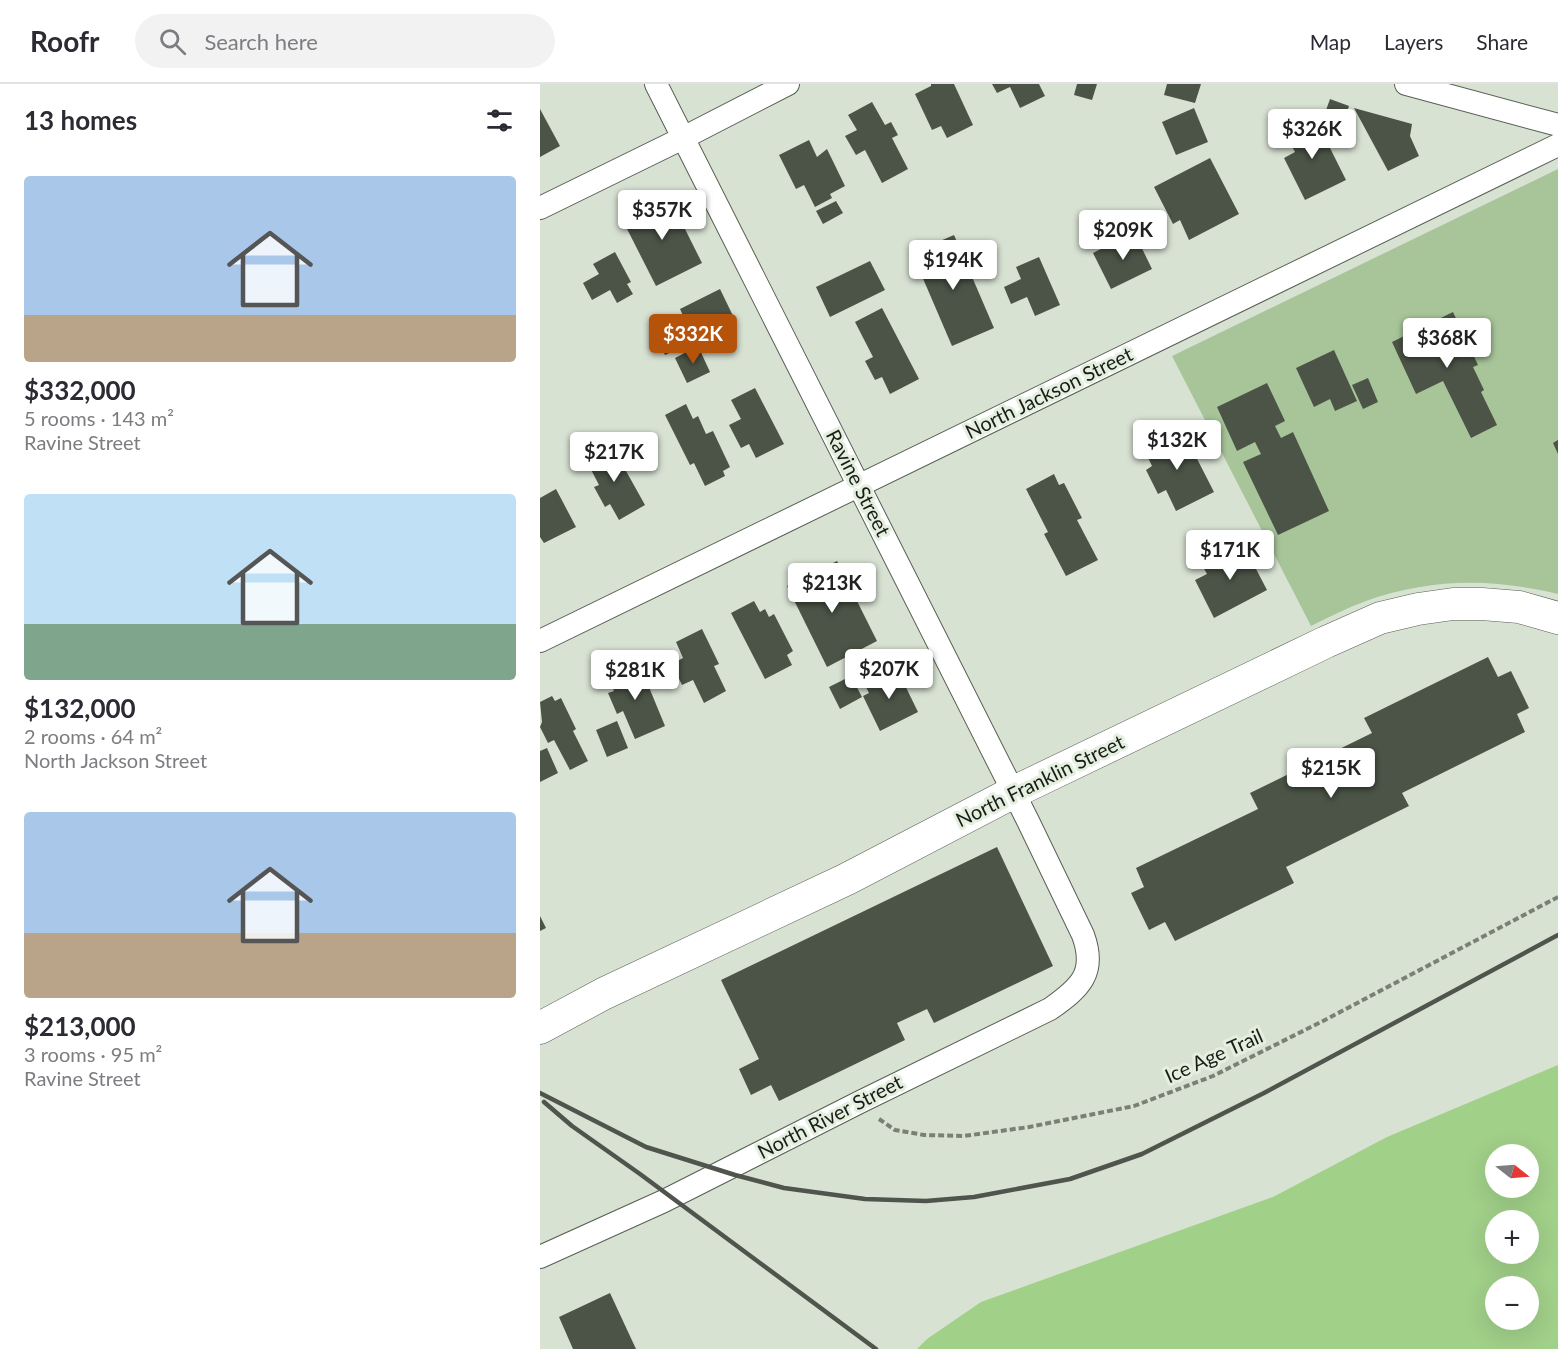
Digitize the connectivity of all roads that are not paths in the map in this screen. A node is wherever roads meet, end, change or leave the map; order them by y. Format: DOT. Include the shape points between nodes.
graph roads {
  1 [pos="656,84"];
  2 [pos="788,84"];
  3 [pos="1406,84"];
  4 [pos="1558,125"];
  5 [pos="683,138"];
  6 [pos="1558,145"];
  7 [pos="540,208"];
  8 [pos="860,486"];
  9 [pos="1558,618"];
  10 [pos="540,641"];
  11 [pos="1014,792"];
  12 [pos="1088,948"];
  13 [pos="540,1028"];
  14 [pos="540,1257"];
  1 -- 5 [label="street, Ravine Street"];
  2 -- 5 [label="street"];
  3 -- 4 [label="street"];
  5 -- 7 [label="street"];
  5 -- 8 [label="street, Ravine Street"];
  6 -- 8 [label="street, North Jackson Street"];
  8 -- 10 [label="street, North Jackson Street"];
  8 -- 11 [label="street, Ravine Street"];
  9 -- 11 [label="main road, North Franklin Street" via="1518,607 1482,603 1418,609 1380,618"];
  11 -- 12 [label="street, Ravine Street"];
  11 -- 13 [label="main road, North Franklin Street" via="847,879 603,994"];
  12 -- 14 [label="street, North River Street" via="1084,980 1050,1009 664,1201"];
}
